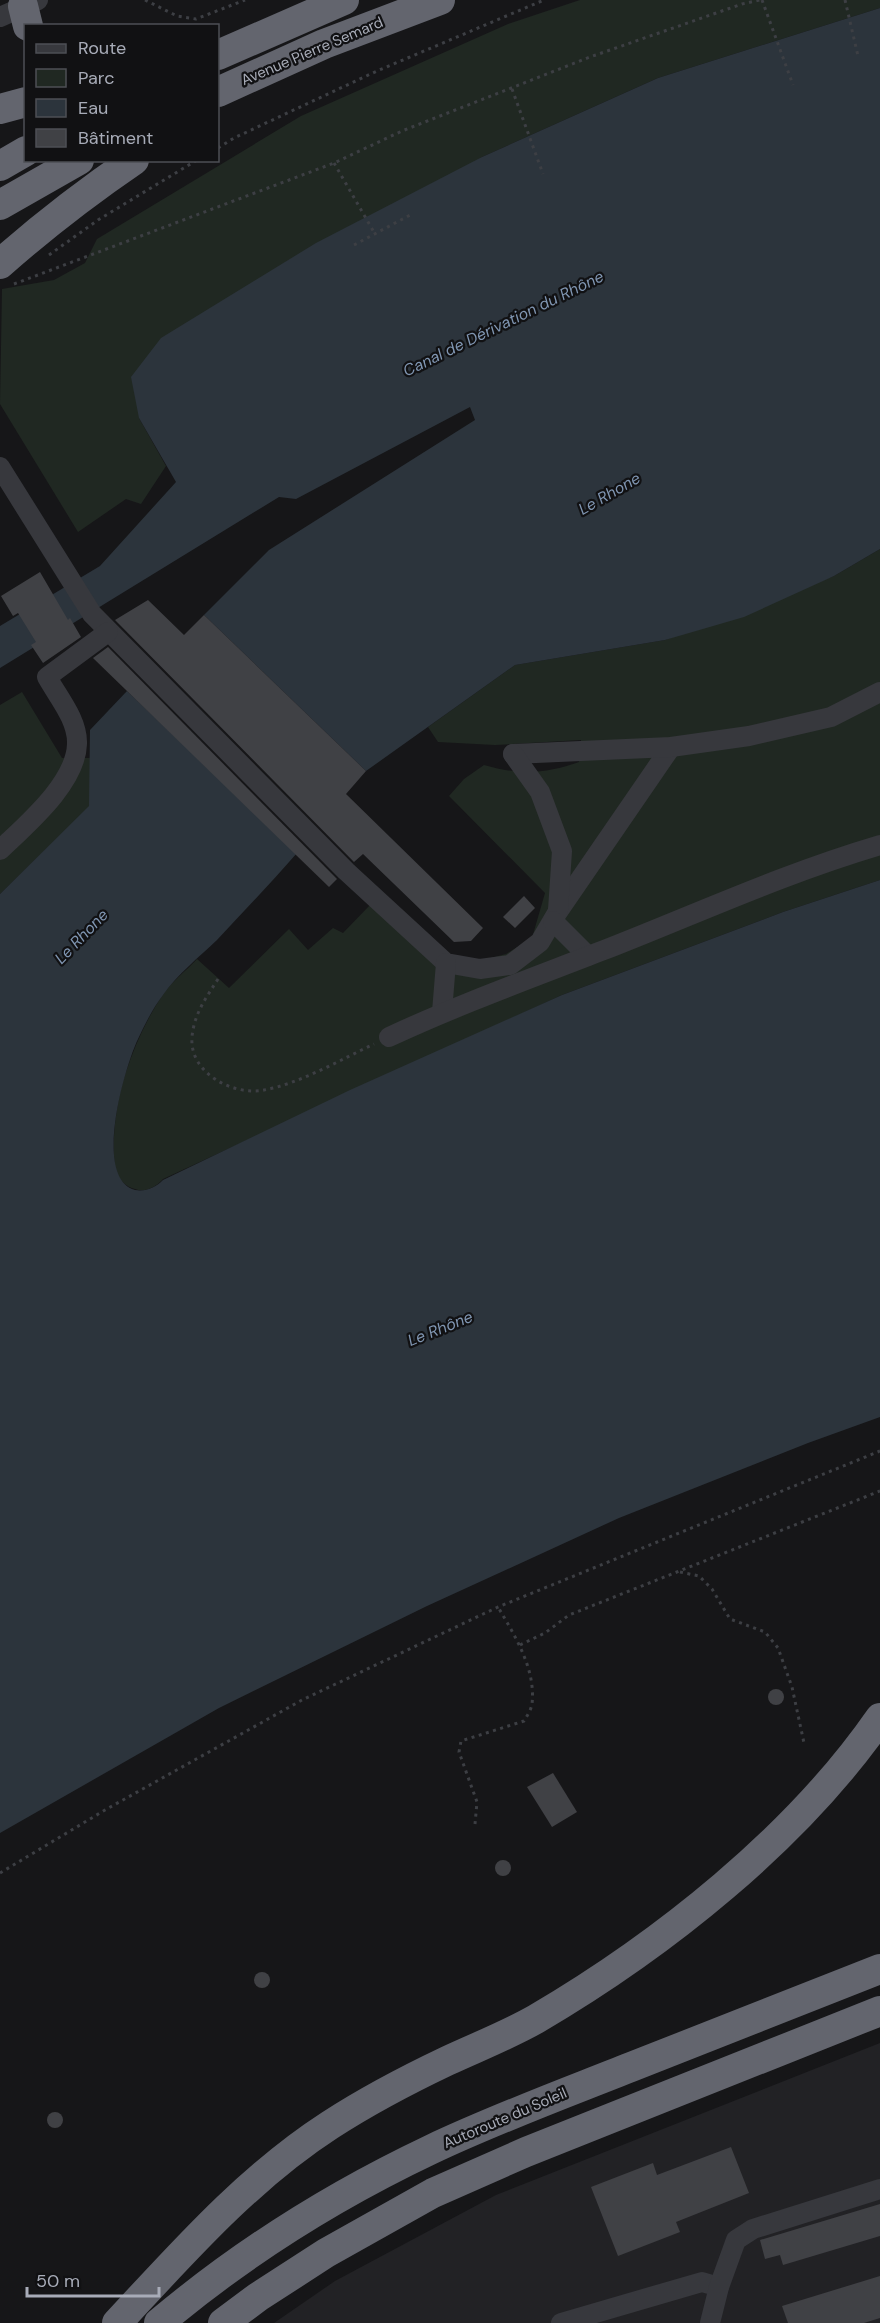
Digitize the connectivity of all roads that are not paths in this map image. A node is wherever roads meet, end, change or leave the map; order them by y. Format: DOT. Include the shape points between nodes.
graph roads {
  1 [pos="344,0"];
  2 [pos="440,0"];
  3 [pos="219,55"];
  4 [pos="246,78"];
  5 [pos="219,92"];
  6 [pos="24,103"];
  7 [pos="0,109"];
  8 [pos="219,112"];
  9 [pos="24,152"];
  10 [pos="75,162"];
  11 [pos="131,162"];
  12 [pos="0,166"];
  13 [pos="0,205"];
  14 [pos="6,274"];
  15 [pos="0,467"];
  16 [pos="108,633"];
  17 [pos="880,692"];
  18 [pos="671,747"];
  19 [pos="880,845"];
  20 [pos="0,850"];
  21 [pos="555,917"];
  22 [pos="588,956"];
  23 [pos="446,963"];
  24 [pos="510,965"];
  25 [pos="514,984"];
  26 [pos="442,1012"];
  27 [pos="389,1037"];
  28 [pos="880,1718"];
  29 [pos="880,1969"];
  30 [pos="880,2011"];
  31 [pos="880,2189"];
  32 [pos="719,2287"];
  33 [pos="603,2317"];
  34 [pos="117,2323"];
  35 [pos="159,2323"];
  36 [pos="223,2323"];
  37 [pos="561,2323"];
  38 [pos="710,2323"];
  1 -- 3 [label="highway"];
  2 -- 4 [label="highway, Avenue Pierre Semard"];
  4 -- 5 [label="highway, Avenue Pierre Semard"];
  4 -- 8 [label="highway" via="228,107"];
  6 -- 7 [label="highway"];
  9 -- 12 [label="highway"];
  10 -- 13 [label="highway"];
  11 -- 14 [label="highway" via="40,228"];
  15 -- 16 [label="street" via="92,614"];
  16 -- 20 [label="street" via="47,677 71,719 77,743 72,768 56,793"];
  16 -- 23 [label="street" via="346,871"];
  17 -- 18 [label="street" via="831,717 749,736"];
  18 -- 21 [label="street"];
  18 -- 21 [label="street" via="513,754 540,792 562,851"];
  19 -- 22 [label="street" via="816,865"];
  21 -- 22 [label="street"];
  21 -- 24 [label="street" via="540,942"];
  22 -- 25 [label="street"];
  23 -- 24 [label="street" via="480,969"];
  23 -- 26 [label="street"];
  24 -- 25 [label="street"];
  25 -- 26 [label="street"];
  26 -- 27 [label="street"];
  28 -- 34 [label="highway" via="801,1812 693,1910 536,2019 384,2093 329,2126 231,2204"];
  29 -- 35 [label="highway, Autoroute du Soleil" via="429,2150 276,2236"];
  30 -- 36 [label="highway" via="433,2193 326,2253"];
  31 -- 32 [label="street" via="753,2229 736,2240"];
  32 -- 33 [label="street" via="702,2282"];
  32 -- 38 [label="street"];
  33 -- 37 [label="street"];
}
